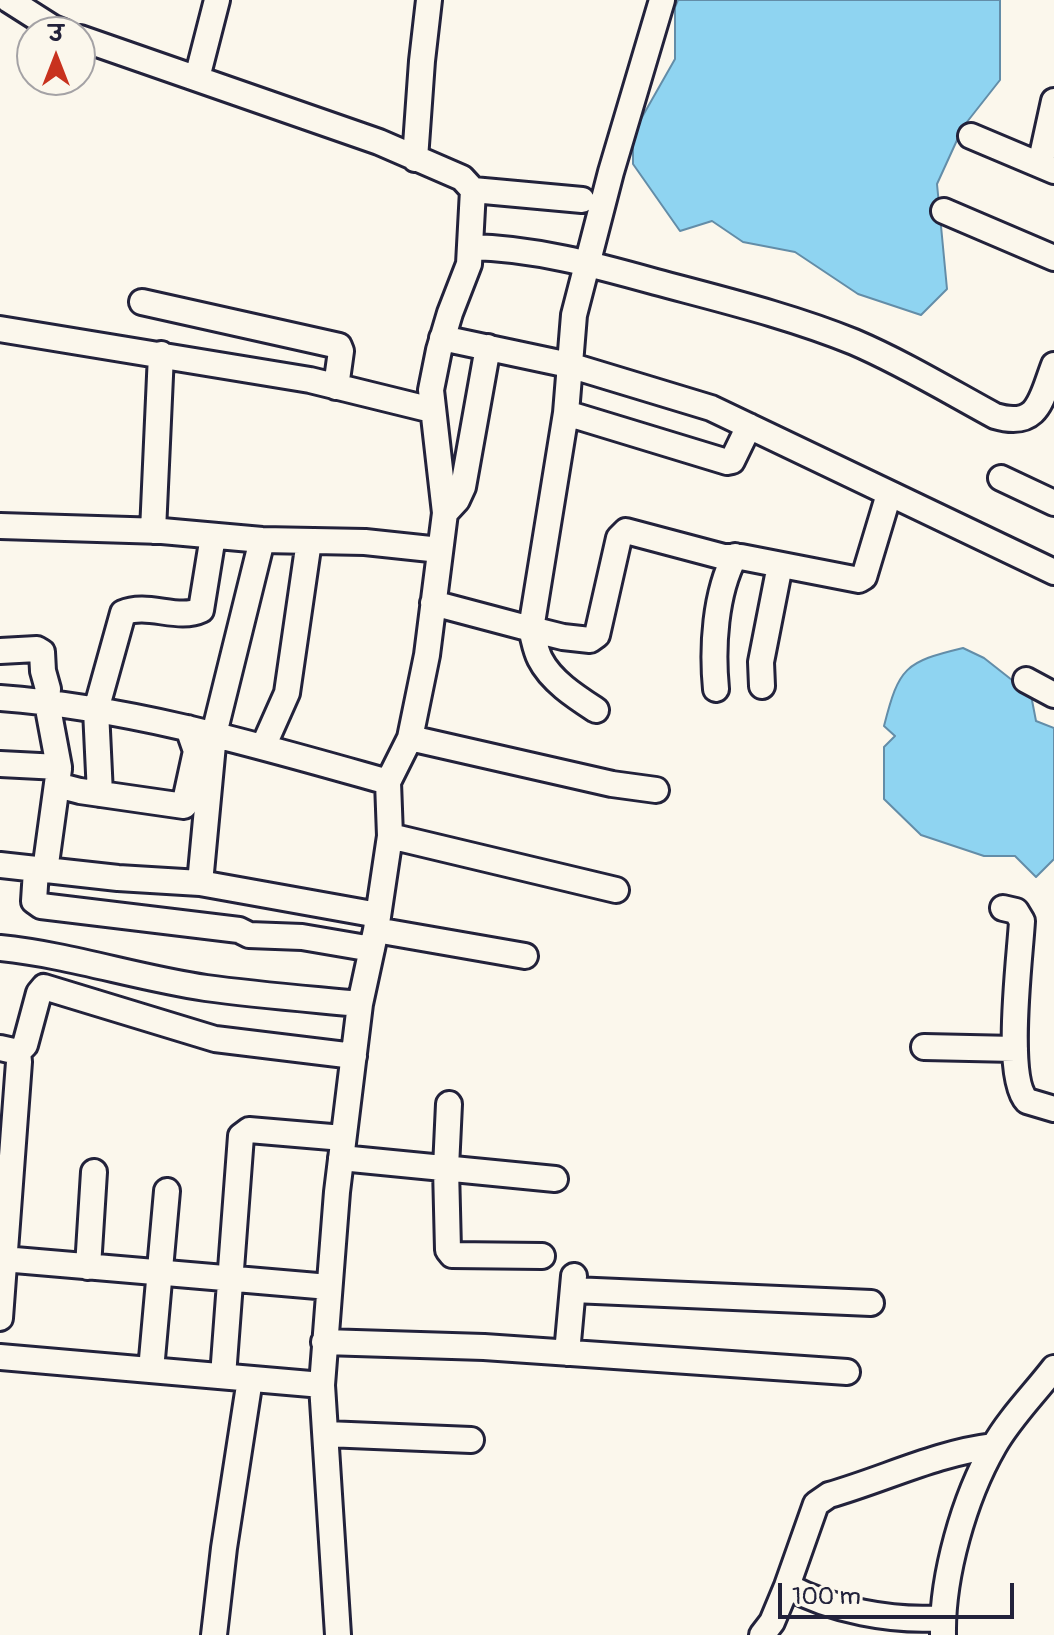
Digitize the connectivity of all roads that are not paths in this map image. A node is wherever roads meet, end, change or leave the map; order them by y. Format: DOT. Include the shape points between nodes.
graph roads {
  1 [pos="9,0"];
  2 [pos="217,0"];
  3 [pos="429,0"];
  4 [pos="662,0"];
  5 [pos="34,16"];
  6 [pos="96,43"];
  7 [pos="197,78"];
  8 [pos="1054,101"];
  9 [pos="971,136"];
  10 [pos="415,159"];
  11 [pos="1047,168"];
  12 [pos="473,190"];
  13 [pos="582,200"];
  14 [pos="944,211"];
  15 [pos="470,247"];
  16 [pos="1054,258"];
  17 [pos="588,263"];
  18 [pos="142,302"];
  19 [pos="0,329"];
  20 [pos="442,338"];
  21 [pos="488,347"];
  22 [pos="161,354"];
  23 [pos="569,365"];
  24 [pos="1051,380"];
  25 [pos="336,387"];
  26 [pos="432,410"];
  27 [pos="566,413"];
  28 [pos="749,426"];
  29 [pos="1001,478"];
  30 [pos="889,494"];
  31 [pos="1054,503"];
  32 [pos="445,513"];
  33 [pos="0,526"];
  34 [pos="153,531"];
  35 [pos="213,536"];
  36 [pos="262,540"];
  37 [pos="309,541"];
  38 [pos="440,550"];
  39 [pos="735,556"];
  40 [pos="780,565"];
  41 [pos="1054,572"];
  42 [pos="433,603"];
  43 [pos="531,629"];
  44 [pos="0,651"];
  45 [pos="1026,680"];
  46 [pos="762,686"];
  47 [pos="716,689"];
  48 [pos="1054,695"];
  49 [pos="0,698"];
  50 [pos="47,703"];
  51 [pos="96,710"];
  52 [pos="596,710"];
  53 [pos="188,728"];
  54 [pos="214,734"];
  55 [pos="410,738"];
  56 [pos="263,747"];
  57 [pos="0,764"];
  58 [pos="58,776"];
  59 [pos="388,782"];
  60 [pos="656,790"];
  61 [pos="100,794"];
  62 [pos="390,836"];
  63 [pos="0,865"];
  64 [pos="40,871"];
  65 [pos="200,883"];
  66 [pos="616,890"];
  67 [pos="1003,908"];
  68 [pos="376,931"];
  69 [pos="0,948"];
  70 [pos="525,956"];
  71 [pos="360,1004"];
  72 [pos="924,1047"];
  73 [pos="1015,1049"];
  74 [pos="9,1050"];
  75 [pos="354,1056"];
  76 [pos="449,1104"];
  77 [pos="1054,1109"];
  78 [pos="342,1148"];
  79 [pos="446,1168"];
  80 [pos="94,1172"];
  81 [pos="555,1179"];
  82 [pos="4,1190"];
  83 [pos="167,1191"];
  84 [pos="2,1255"];
  85 [pos="542,1256"];
  86 [pos="88,1267"];
  87 [pos="159,1273"];
  88 [pos="231,1279"];
  89 [pos="329,1287"];
  90 [pos="871,1303"];
  91 [pos="0,1318"];
  92 [pos="324,1342"];
  93 [pos="567,1353"];
  94 [pos="0,1357"];
  95 [pos="1054,1368"];
  96 [pos="151,1370"];
  97 [pos="847,1372"];
  98 [pos="223,1376"];
  99 [pos="250,1379"];
  100 [pos="322,1385"];
  101 [pos="326,1434"];
  102 [pos="471,1440"];
  103 [pos="994,1446"];
  104 [pos="787,1586"];
  105 [pos="943,1626"];
  106 [pos="214,1635"];
  107 [pos="338,1635"];
  108 [pos="762,1635"];
  1 -- 5 [label="street"];
  2 -- 7 [label="street"];
  3 -- 10 [label="street"];
  4 -- 17 [label="street"];
  6 -- 7 [label="street"];
  7 -- 10 [label="street"];
  8 -- 11 [label="street"];
  9 -- 11 [label="street"];
  10 -- 12 [label="street" via="462,178"];
  12 -- 13 [label="street"];
  12 -- 15 [label="street"];
  14 -- 16 [label="street"];
  15 -- 17 [label="street"];
  15 -- 20 [label="street" via="469,264"];
  17 -- 23 [label="street" via="574,315"];
  17 -- 24 [label="street" via="797,321 868,349 1010,420 1034,414"];
  18 -- 25 [label="street" via="339,346"];
  19 -- 22 [label="street"];
  20 -- 21 [label="street"];
  20 -- 26 [label="street"];
  21 -- 23 [label="street"];
  21 -- 32 [label="street" via="463,487"];
  22 -- 25 [label="street"];
  22 -- 34 [label="street"];
  23 -- 27 [label="street"];
  23 -- 28 [label="street" via="711,408"];
  25 -- 26 [label="street"];
  26 -- 32 [label="street"];
  27 -- 28 [label="street" via="727,462"];
  27 -- 43 [label="street"];
  28 -- 30 [label="street"];
  29 -- 31 [label="street"];
  30 -- 40 [label="street" via="864,577 856,581"];
  30 -- 41 [label="street"];
  32 -- 38 [label="street"];
  33 -- 34 [label="street"];
  34 -- 35 [label="street"];
  35 -- 36 [label="street"];
  35 -- 51 [label="street" via="201,610 123,613"];
  36 -- 37 [label="street"];
  36 -- 54 [label="street"];
  37 -- 38 [label="street"];
  37 -- 56 [label="street" via="287,693"];
  38 -- 42 [label="street"];
  39 -- 40 [label="street"];
  39 -- 43 [label="street" via="626,531 619,538 597,635 580,640"];
  39 -- 47 [label="street" via="715,636"];
  40 -- 46 [label="street" via="761,662"];
  42 -- 43 [label="street"];
  42 -- 55 [label="street"];
  43 -- 52 [label="street" via="547,670"];
  44 -- 50 [label="street" via="42,652"];
  45 -- 48 [label="street"];
  49 -- 50 [label="street"];
  50 -- 51 [label="street"];
  50 -- 58 [label="street"];
  51 -- 53 [label="street"];
  51 -- 61 [label="street"];
  53 -- 54 [label="street"];
  53 -- 61 [label="street" via="196,751 184,806"];
  54 -- 56 [label="street"];
  54 -- 65 [label="street"];
  55 -- 59 [label="street"];
  55 -- 60 [label="street"];
  56 -- 59 [label="street"];
  57 -- 58 [label="street"];
  58 -- 61 [label="street"];
  58 -- 64 [label="street"];
  59 -- 62 [label="street"];
  62 -- 66 [label="street"];
  62 -- 68 [label="street"];
  63 -- 64 [label="street"];
  64 -- 65 [label="street"];
  64 -- 68 [label="street" via="34,901 41,906 249,935"];
  65 -- 68 [label="street"];
  67 -- 73 [label="street" via="1016,911 1022,921"];
  68 -- 70 [label="street"];
  68 -- 71 [label="street"];
  69 -- 71 [label="street" via="206,988"];
  71 -- 75 [label="street"];
  72 -- 73 [label="street"];
  73 -- 77 [label="street" via="1022,1095"];
  74 -- 75 [label="street" via="25,1045 44,987 215,1039"];
  74 -- 82 [label="street"];
  75 -- 78 [label="street"];
  76 -- 79 [label="street"];
  78 -- 79 [label="street"];
  78 -- 88 [label="street" via="249,1130 241,1136"];
  78 -- 89 [label="street"];
  79 -- 81 [label="street"];
  79 -- 85 [label="street" via="452,1255"];
  80 -- 86 [label="street"];
  82 -- 84 [label="street"];
  83 -- 87 [label="street"];
  84 -- 86 [label="street"];
  84 -- 91 [label="street"];
  86 -- 87 [label="street"];
  87 -- 88 [label="street"];
  87 -- 96 [label="street"];
  88 -- 89 [label="street"];
  88 -- 98 [label="street"];
  89 -- 92 [label="street"];
  90 -- 93 [label="street" via="574,1282"];
  92 -- 93 [label="street"];
  92 -- 100 [label="street"];
  93 -- 97 [label="street"];
  94 -- 96 [label="street"];
  95 -- 103 [label="street"];
  96 -- 98 [label="street"];
  98 -- 99 [label="street"];
  99 -- 100 [label="street"];
  99 -- 106 [label="street"];
  100 -- 101 [label="street"];
  101 -- 102 [label="street"];
  101 -- 107 [label="street"];
  103 -- 104 [label="street" via="961,1450 829,1495 816,1504"];
  103 -- 105 [label="street" via="952,1555"];
  104 -- 105 [label="street" via="867,1612"];
  104 -- 108 [label="street"];
}
